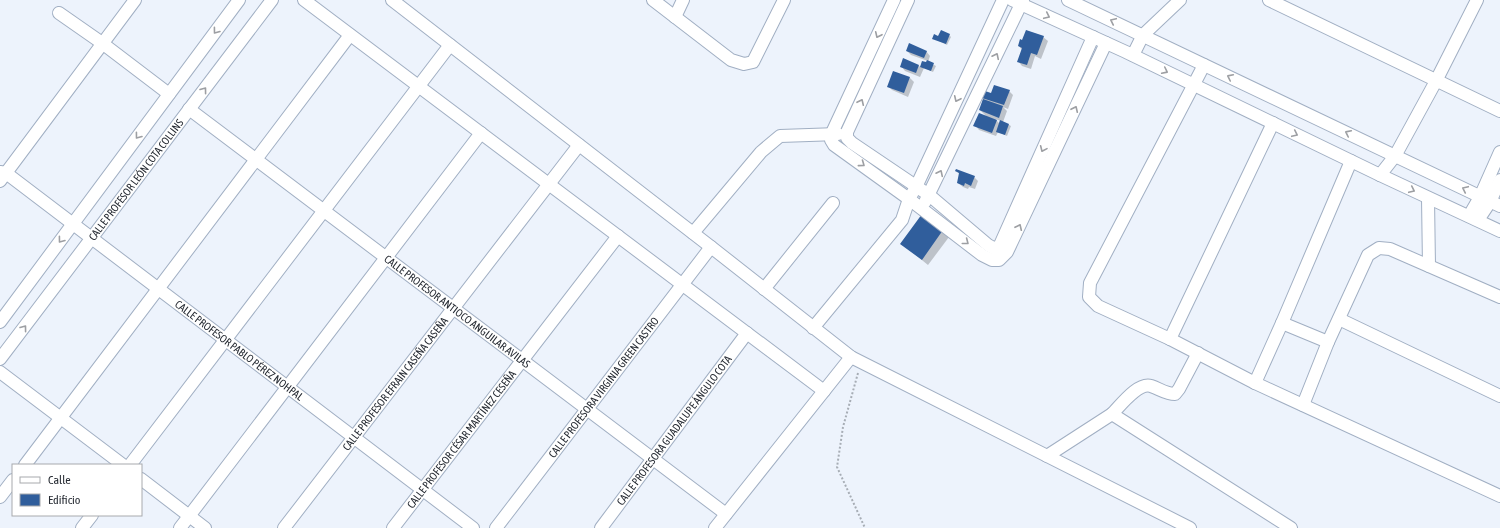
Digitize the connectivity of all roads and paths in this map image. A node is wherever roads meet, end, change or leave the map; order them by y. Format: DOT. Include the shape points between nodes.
graph roads {
  1 [pos="135,0"];
  2 [pos="239,0"];
  3 [pos="272,0"];
  4 [pos="304,0"];
  5 [pos="392,0"];
  6 [pos="653,0"];
  7 [pos="683,0"];
  8 [pos="784,0"];
  9 [pos="894,0"];
  10 [pos="908,0"];
  11 [pos="1003,0"];
  12 [pos="1068,0"];
  13 [pos="1180,0"];
  14 [pos="1269,0"];
  15 [pos="1477,0"];
  16 [pos="1018,1"];
  17 [pos="59,13"];
  18 [pos="675,17"];
  19 [pos="350,35"];
  20 [pos="1143,35"];
  21 [pos="1093,37"];
  22 [pos="1106,43"];
  23 [pos="102,44"];
  24 [pos="450,45"];
  25 [pos="1133,55"];
  26 [pos="1204,65"];
  27 [pos="1436,81"];
  28 [pos="1194,85"];
  29 [pos="419,86"];
  30 [pos="169,94"];
  31 [pos="189,109"];
  32 [pos="1500,111"];
  33 [pos="1273,123"];
  34 [pos="847,132"];
  35 [pos="481,133"];
  36 [pos="831,135"];
  37 [pos="579,145"];
  38 [pos="1500,152"];
  39 [pos="1395,156"];
  40 [pos="256,160"];
  41 [pos="1351,161"];
  42 [pos="2,175"];
  43 [pos="1380,176"];
  44 [pos="1500,180"];
  45 [pos="549,184"];
  46 [pos="916,187"];
  47 [pos="929,195"];
  48 [pos="909,198"];
  49 [pos="1428,198"];
  50 [pos="1490,202"];
  51 [pos="833,203"];
  52 [pos="922,208"];
  53 [pos="324,211"];
  54 [pos="1473,218"];
  55 [pos="73,224"];
  56 [pos="1500,230"];
  57 [pos="693,233"];
  58 [pos="618,236"];
  59 [pos="92,238"];
  60 [pos="712,247"];
  61 [pos="386,258"];
  62 [pos="1429,266"];
  63 [pos="683,285"];
  64 [pos="158,289"];
  65 [pos="764,289"];
  66 [pos="1500,297"];
  67 [pos="453,308"];
  68 [pos="1339,319"];
  69 [pos="0,322"];
  70 [pos="1282,323"];
  71 [pos="813,328"];
  72 [pos="747,333"];
  73 [pos="1170,339"];
  74 [pos="225,340"];
  75 [pos="1328,342"];
  76 [pos="1198,354"];
  77 [pos="0,359"];
  78 [pos="522,360"];
  79 [pos="856,360"];
  80 [pos="0,372"];
  81 [pos="1255,383"];
  82 [pos="288,387"];
  83 [pos="824,391"];
  84 [pos="1500,396"];
  85 [pos="1303,405"];
  86 [pos="587,409"];
  87 [pos="1112,414"];
  88 [pos="60,418"];
  89 [pos="354,438"];
  90 [pos="1047,456"];
  91 [pos="653,459"];
  92 [pos="25,464"];
  93 [pos="122,464"];
  94 [pos="131,464"];
  95 [pos="142,480"];
  96 [pos="12,481"];
  97 [pos="422,490"];
  98 [pos="1500,496"];
  99 [pos="0,497"];
  100 [pos="726,514"];
  101 [pos="91,516"];
  102 [pos="190,516"];
  103 [pos="82,528"];
  104 [pos="180,528"];
  105 [pos="205,528"];
  106 [pos="284,528"];
  107 [pos="393,528"];
  108 [pos="473,528"];
  109 [pos="496,528"];
  110 [pos="601,528"];
  111 [pos="715,528"];
  112 [pos="865,528"];
  113 [pos="1190,528"];
  114 [pos="1291,528"];
  1 -- 23 [label="street"];
  2 -- 30 [label="street, one-way"];
  31 -- 3 [label="street, CALLE PROFESOR LEÓN COTA COLLINS, one-way"];
  4 -- 19 [label="street"];
  5 -- 24 [label="street"];
  6 -- 18 [label="street"];
  7 -- 18 [label="street"];
  8 -- 18 [label="street" via="753,62 744,64 731,60"];
  9 -- 36 [label="street, one-way"];
  34 -- 10 [label="street, one-way"];
  11 -- 46 [label="street, one-way"];
  20 -- 12 [label="street, one-way"];
  13 -- 20 [label="street"];
  14 -- 27 [label="street"];
  15 -- 27 [label="street"];
  16 -- 21 [label="street, one-way"];
  47 -- 16 [label="street, one-way"];
  17 -- 23 [label="street"];
  19 -- 29 [label="street"];
  19 -- 40 [label="street"];
  20 -- 25 [label="street"];
  20 -- 26 [label="street"];
  21 -- 22 [label="street"];
  21 -- 47 [label="street, one-way" via="1000,245 995,249 988,245"];
  22 -- 25 [label="street"];
  52 -- 22 [label="street, one-way" via="982,255 999,260 1007,252"];
  23 -- 30 [label="street"];
  23 -- 42 [label="street"];
  24 -- 29 [label="street"];
  24 -- 37 [label="street"];
  25 -- 28 [label="street, one-way"];
  26 -- 28 [label="street"];
  39 -- 26 [label="street, one-way"];
  27 -- 32 [label="street"];
  27 -- 39 [label="street"];
  28 -- 33 [label="street"];
  28 -- 73 [label="street" via="1090,283 1089,296 1098,306"];
  29 -- 35 [label="street"];
  29 -- 53 [label="street"];
  30 -- 55 [label="street, one-way"];
  31 -- 40 [label="street, CALLE PROFESOR ANTIOCO ANGUILAR AVILAS"];
  31 -- 59 [label="street, CALLE PROFESOR LEÓN COTA COLLINS"];
  33 -- 41 [label="street, one-way"];
  33 -- 73 [label="street"];
  34 -- 36 [label="street"];
  34 -- 46 [label="street" via="847,138 852,143"];
  35 -- 45 [label="street"];
  35 -- 61 [label="street"];
  36 -- 48 [label="street, one-way" via="834,145"];
  36 -- 57 [label="street" via="780,136 761,152"];
  37 -- 45 [label="street, CALLE PROFESOR EFRAIN CASEÑA CASEÑA"];
  37 -- 57 [label="street"];
  38 -- 50 [label="street"];
  39 -- 43 [label="street"];
  50 -- 39 [label="street, one-way"];
  40 -- 53 [label="street, CALLE PROFESOR ANTIOCO ANGUILAR AVILAS"];
  40 -- 64 [label="street"];
  41 -- 43 [label="street"];
  41 -- 70 [label="street"];
  42 -- 55 [label="street, CALLE PROFESOR PABLO PÉREZ NOHPAL"];
  43 -- 49 [label="street, one-way"];
  44 -- 50 [label="street"];
  45 -- 58 [label="street"];
  45 -- 67 [label="street, CALLE PROFESOR EFRAIN CASEÑA CASEÑA"];
  46 -- 47 [label="street"];
  46 -- 48 [label="street"];
  47 -- 52 [label="street"];
  48 -- 52 [label="street"];
  48 -- 71 [label="street" via="902,220"];
  49 -- 54 [label="street"];
  49 -- 62 [label="street"];
  50 -- 54 [label="street"];
  51 -- 65 [label="street"];
  53 -- 61 [label="street, CALLE PROFESOR ANTIOCO ANGUILAR AVILAS"];
  53 -- 74 [label="street"];
  54 -- 56 [label="street"];
  55 -- 59 [label="street, CALLE PROFESOR PABLO PÉREZ NOHPAL"];
  55 -- 69 [label="street, one-way"];
  57 -- 60 [label="street"];
  58 -- 63 [label="street"];
  58 -- 78 [label="street, CALLE PROFESOR CÉSAR MARTÍNEZ CESEÑA"];
  59 -- 64 [label="street, CALLE PROFESOR PABLO PÉREZ NOHPAL"];
  77 -- 59 [label="street, CALLE PROFESOR LEÓN COTA COLLINS, one-way"];
  60 -- 63 [label="street, CALLE PROFESORA VIRGINIA GREEN CASTRO"];
  60 -- 65 [label="street"];
  61 -- 67 [label="street, CALLE PROFESOR ANTIOCO ANGUILAR AVILAS"];
  61 -- 82 [label="street"];
  62 -- 66 [label="street"];
  62 -- 68 [label="street" via="1390,249 1379,248 1368,254"];
  63 -- 72 [label="street"];
  63 -- 86 [label="street, CALLE PROFESORA VIRGINIA GREEN CASTRO"];
  64 -- 74 [label="street, CALLE PROFESOR PABLO PÉREZ NOHPAL"];
  64 -- 88 [label="street"];
  65 -- 71 [label="street"];
  67 -- 78 [label="street, CALLE PROFESOR ANTIOCO ANGUILAR AVILAS"];
  67 -- 89 [label="street, CALLE PROFESOR EFRAIN CASEÑA CASEÑA"];
  68 -- 75 [label="street"];
  68 -- 84 [label="street"];
  70 -- 75 [label="street"];
  70 -- 81 [label="street"];
  71 -- 79 [label="street"];
  72 -- 83 [label="street"];
  72 -- 91 [label="street, CALLE PROFESORA GUADALUPE ÁNGULO COTA"];
  73 -- 76 [label="street"];
  74 -- 82 [label="street, CALLE PROFESOR PABLO PÉREZ NOHPAL"];
  74 -- 94 [label="street"];
  75 -- 85 [label="street"];
  76 -- 81 [label="street"];
  76 -- 87 [label="street" via="1175,394 1167,394 1144,385"];
  78 -- 86 [label="street, CALLE PROFESOR ANTIOCO ANGUILAR AVILAS"];
  78 -- 97 [label="street, CALLE PROFESOR CÉSAR MARTÍNEZ CESEÑA"];
  79 -- 83 [label="street"];
  79 -- 90 [label="street"];
  79 -- 112 [label="path" via="837,467"];
  80 -- 88 [label="street"];
  81 -- 85 [label="street"];
  82 -- 89 [label="street, CALLE PROFESOR PABLO PÉREZ NOHPAL"];
  82 -- 102 [label="street"];
  83 -- 100 [label="street"];
  85 -- 98 [label="street"];
  86 -- 91 [label="street, CALLE PROFESOR ANTIOCO ANGUILAR AVILAS"];
  86 -- 109 [label="street, CALLE PROFESORA VIRGINIA GREEN CASTRO"];
  87 -- 90 [label="street"];
  87 -- 114 [label="street"];
  88 -- 92 [label="street"];
  88 -- 93 [label="street"];
  89 -- 97 [label="street, CALLE PROFESOR PABLO PÉREZ NOHPAL"];
  89 -- 106 [label="street, CALLE PROFESOR EFRAIN CASEÑA CASEÑA"];
  90 -- 113 [label="street"];
  91 -- 100 [label="street, CALLE PROFESOR ANTIOCO ANGUILAR AVILAS"];
  91 -- 110 [label="street, CALLE PROFESORA GUADALUPE ÁNGULO COTA"];
  95 -- 102 [label="street"];
  96 -- 99 [label="street"];
  97 -- 107 [label="street, CALLE PROFESOR CÉSAR MARTÍNEZ CESEÑA"];
  97 -- 108 [label="street, CALLE PROFESOR PABLO PÉREZ NOHPAL"];
  100 -- 111 [label="street"];
  101 -- 103 [label="street"];
  102 -- 104 [label="street"];
  102 -- 105 [label="street"];
}
